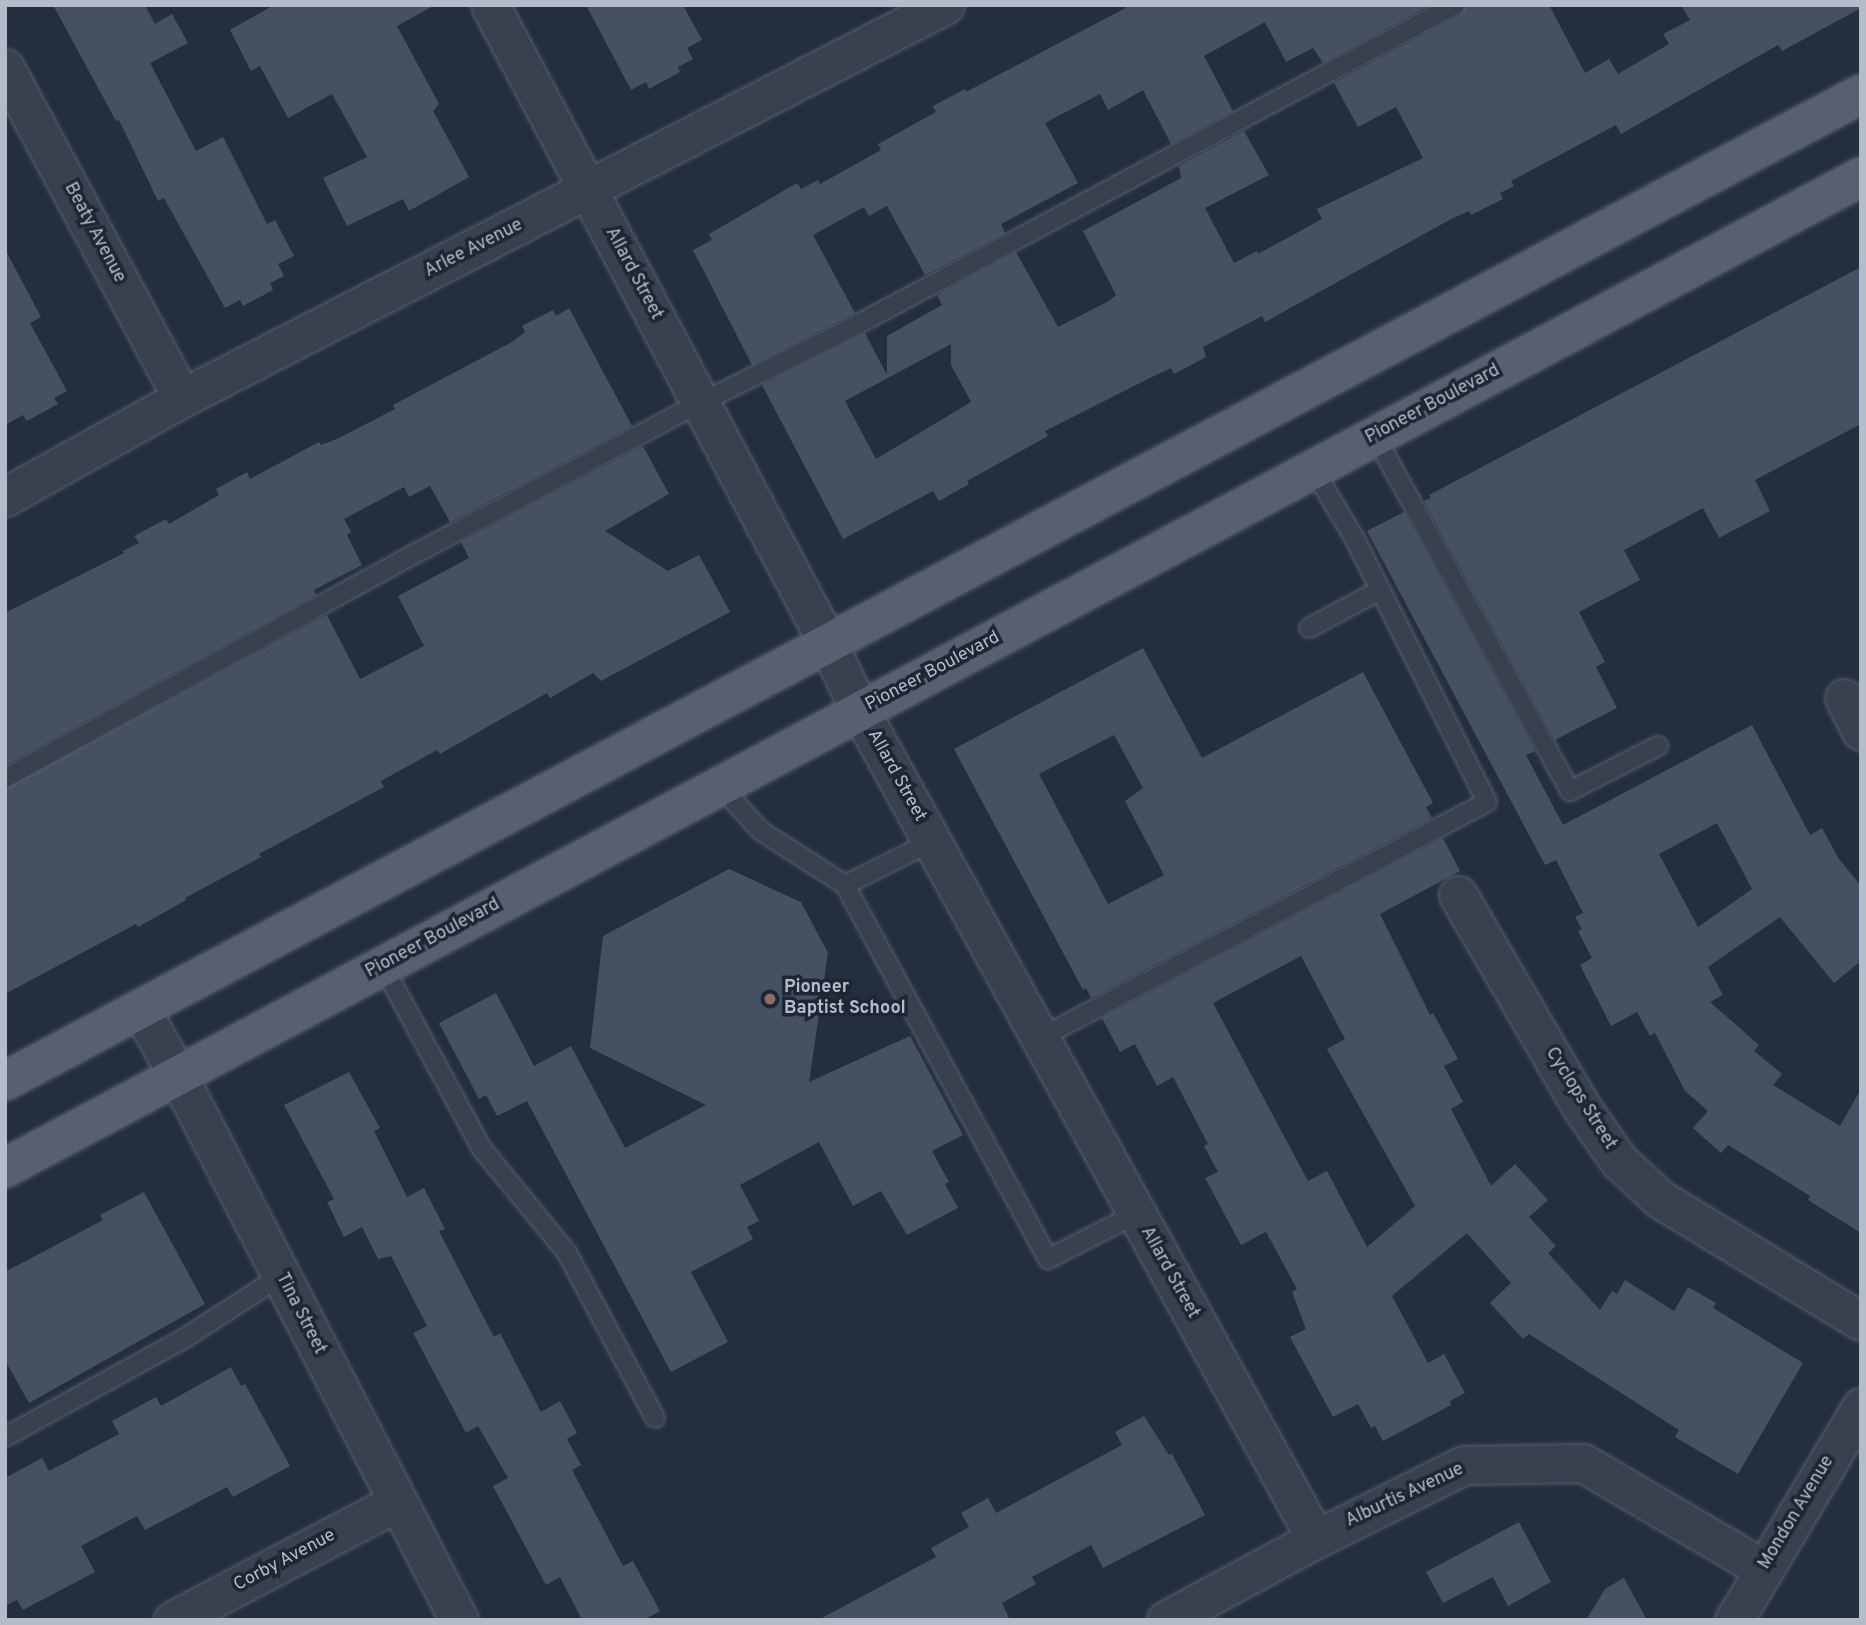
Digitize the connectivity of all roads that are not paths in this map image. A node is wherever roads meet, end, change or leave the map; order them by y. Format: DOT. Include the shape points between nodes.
graph roads {
  1 [pos="490,5"];
  2 [pos="945,5"];
  3 [pos="1455,5"];
  4 [pos="5,68"];
  5 [pos="1861,94"];
  6 [pos="1861,177"];
  7 [pos="589,190"];
  8 [pos="182,398"];
  9 [pos="700,403"];
  10 [pos="1375,436"];
  11 [pos="1314,470"];
  12 [pos="5,496"];
  13 [pos="1380,590"];
  14 [pos="1309,628"];
  15 [pos="828,644"];
  16 [pos="1844,698"];
  17 [pos="860,711"];
  18 [pos="1861,731"];
  19 [pos="1658,746"];
  20 [pos="5,778"];
  21 [pos="720,786"];
  22 [pos="931,842"];
  23 [pos="845,885"];
  24 [pos="1458,895"];
  25 [pos="383,966"];
  26 [pos="140,1008"];
  27 [pos="1040,1038"];
  28 [pos="178,1076"];
  29 [pos="5,1081"];
  30 [pos="5,1168"];
  31 [pos="1136,1214"];
  32 [pos="281,1276"];
  33 [pos="1861,1321"];
  34 [pos="1861,1407"];
  35 [pos="655,1418"];
  36 [pos="5,1437"];
  37 [pos="397,1502"];
  38 [pos="1316,1539"];
  39 [pos="1764,1569"];
  40 [pos="173,1620"];
  41 [pos="459,1620"];
  42 [pos="1166,1620"];
  43 [pos="1734,1620"];
  1 -- 7 [label="street, Allard Street"];
  2 -- 7 [label="street, Arlee Avenue"];
  3 -- 9 [label="lane" via="851,328"];
  4 -- 8 [label="street, Beaty Avenue"];
  5 -- 15 [label="main road"];
  6 -- 10 [label="main road, Pioneer Boulevard"];
  7 -- 8 [label="street, Arlee Avenue"];
  7 -- 9 [label="street, Allard Street"];
  8 -- 12 [label="street, Arlee Avenue"];
  9 -- 15 [label="street, Allard Street"];
  9 -- 20 [label="lane"];
  10 -- 11 [label="main road, Pioneer Boulevard"];
  10 -- 19 [label="lane" via="1570,791"];
  11 -- 13 [label="lane"];
  11 -- 17 [label="main road, Pioneer Boulevard"];
  13 -- 14 [label="lane"];
  13 -- 27 [label="lane" via="1487,802"];
  15 -- 17 [label="street, Allard Street"];
  15 -- 26 [label="main road"];
  16 -- 18 [label="street"];
  17 -- 21 [label="main road, Pioneer Boulevard"];
  17 -- 22 [label="street, Allard Street"];
  21 -- 23 [label="lane" via="761,831"];
  21 -- 25 [label="main road, Pioneer Boulevard"];
  22 -- 23 [label="lane"];
  22 -- 27 [label="street, Allard Street"];
  23 -- 31 [label="lane" via="1048,1259"];
  24 -- 33 [label="street, Cyclops Street" via="1581,1108 1619,1161 1660,1199"];
  25 -- 28 [label="main road, Pioneer Boulevard"];
  25 -- 35 [label="lane" via="482,1149 568,1253"];
  26 -- 28 [label="street, Tina Street"];
  26 -- 29 [label="main road"];
  27 -- 31 [label="street, Allard Street"];
  28 -- 30 [label="main road, Pioneer Boulevard"];
  28 -- 32 [label="street, Tina Street"];
  31 -- 38 [label="street, Allard Street"];
  32 -- 36 [label="lane" via="186,1338"];
  32 -- 37 [label="street, Tina Street"];
  34 -- 39 [label="street, Mondon Avenue"];
  37 -- 40 [label="street, Corby Avenue"];
  37 -- 41 [label="street, Tina Street"];
  38 -- 39 [label="street, Alburtis Avenue" via="1464,1465 1583,1462"];
  38 -- 42 [label="street, Alburtis Avenue"];
  39 -- 43 [label="street, Mondon Avenue"];
}
